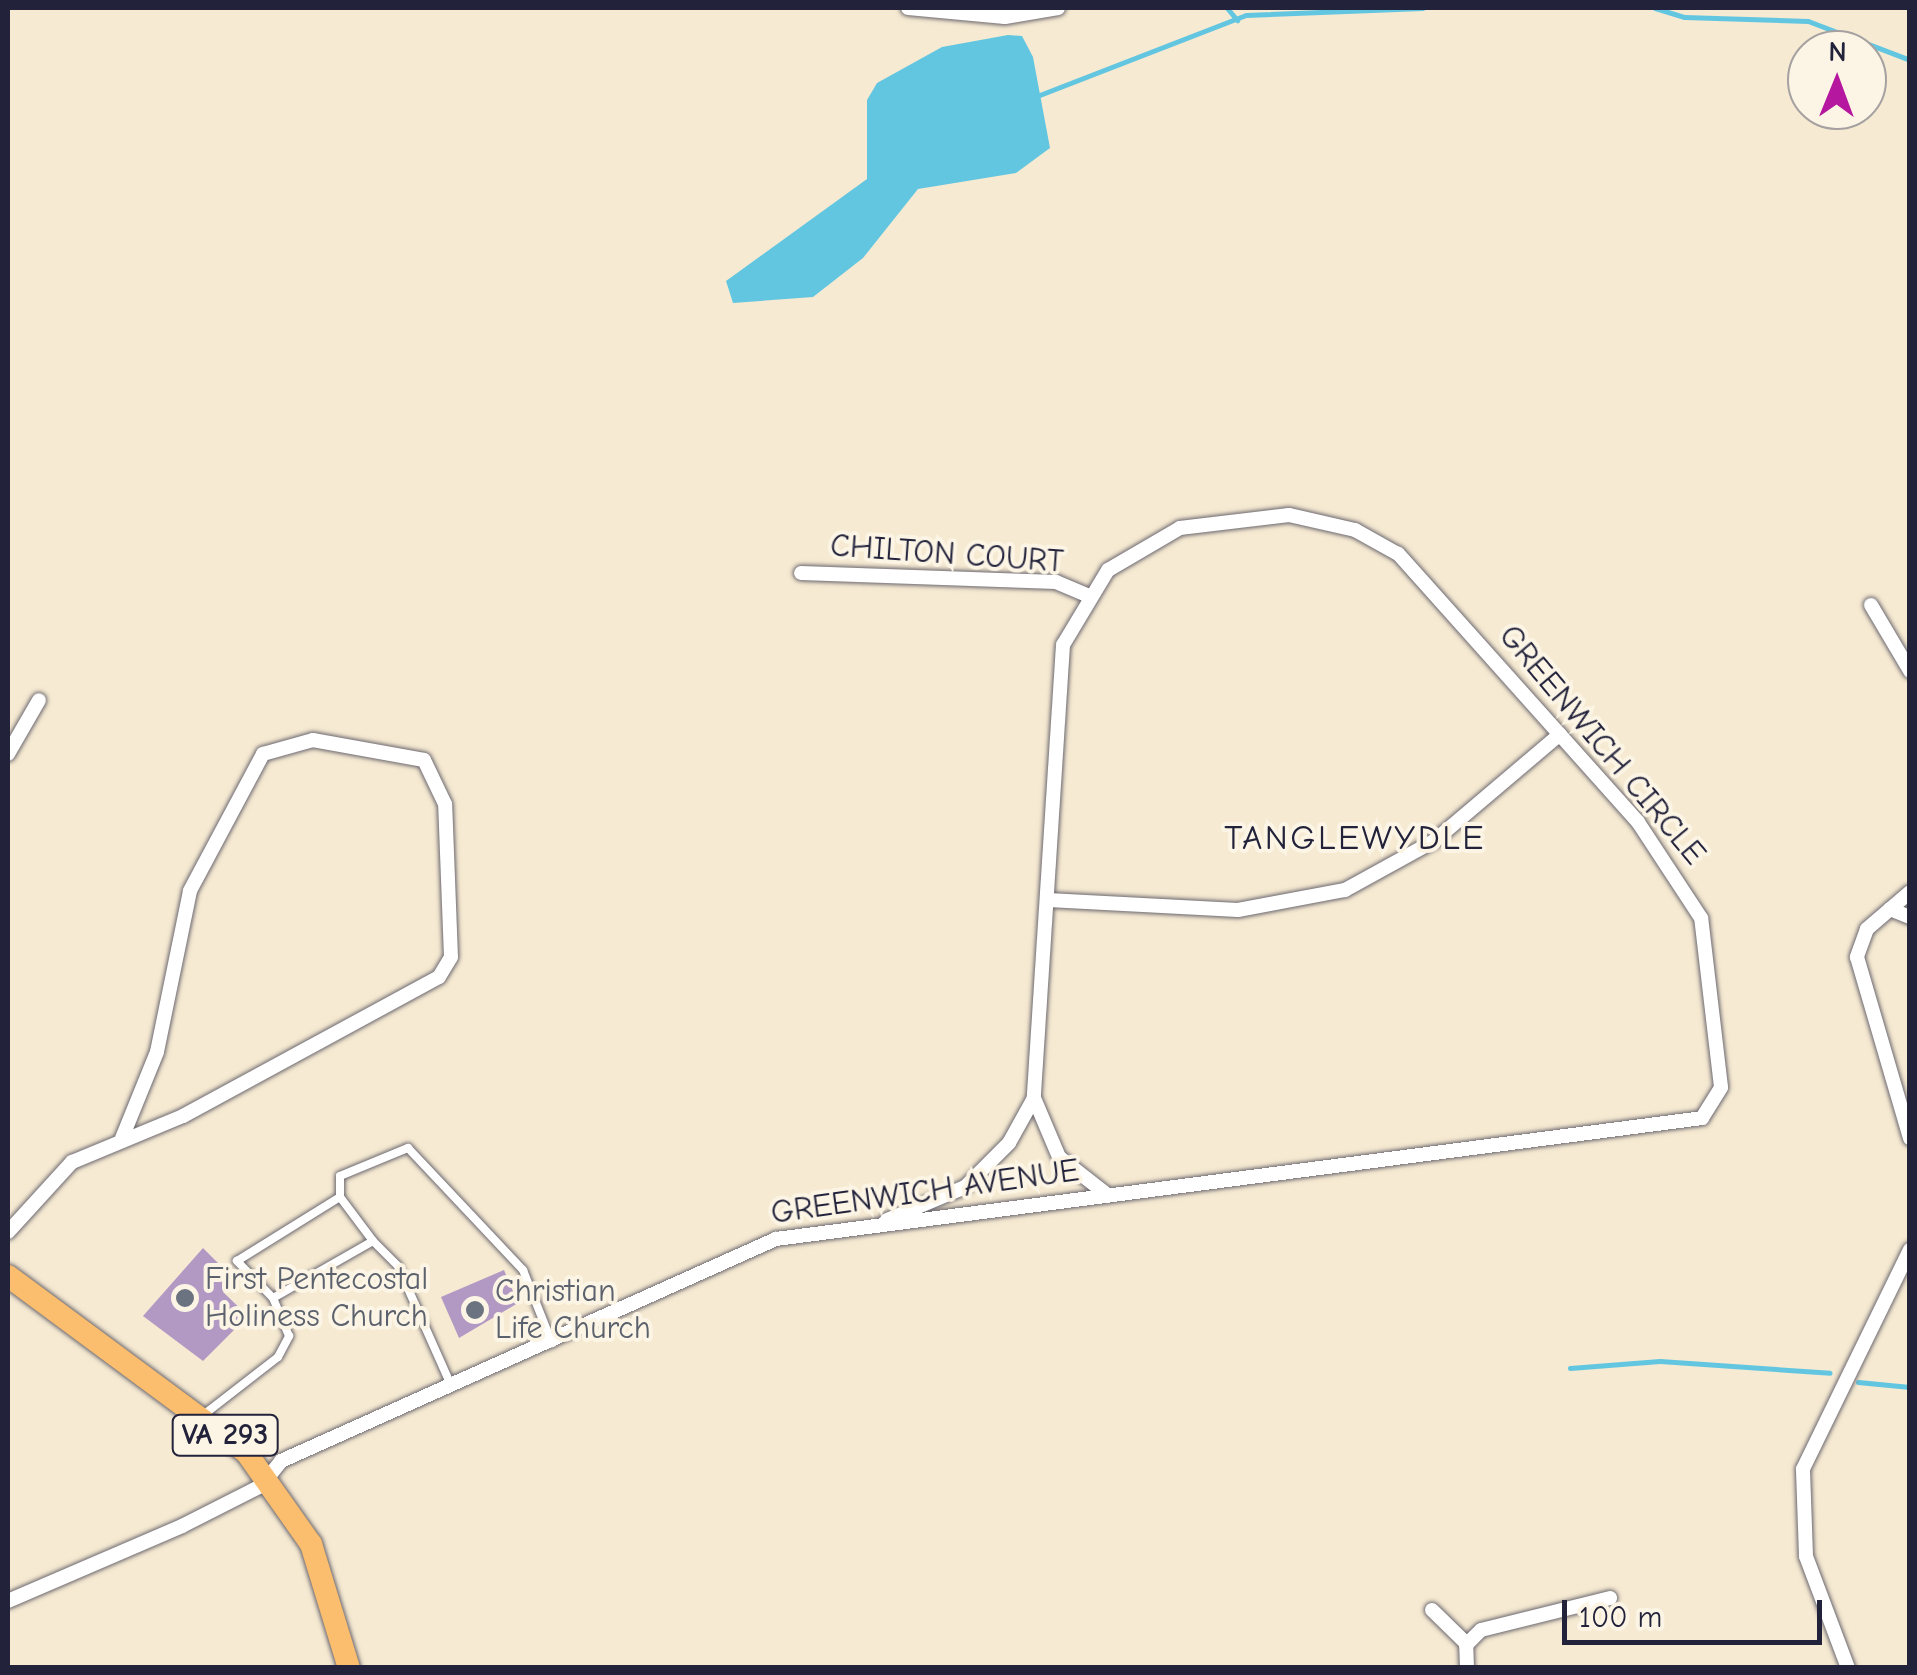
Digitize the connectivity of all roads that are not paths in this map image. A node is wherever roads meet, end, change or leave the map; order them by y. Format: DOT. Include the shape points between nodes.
graph roads {
  1 [pos="908,8"];
  2 [pos="1058,8"];
  3 [pos="801,573"];
  4 [pos="1087,595"];
  5 [pos="1871,606"];
  6 [pos="1910,671"];
  7 [pos="39,700"];
  8 [pos="1560,734"];
  9 [pos="8,754"];
  10 [pos="1910,892"];
  11 [pos="1048,900"];
  12 [pos="1890,908"];
  13 [pos="1910,917"];
  14 [pos="1034,1098"];
  15 [pos="122,1138"];
  16 [pos="1910,1138"];
  17 [pos="1106,1193"];
  18 [pos="340,1198"];
  19 [pos="888,1220"];
  20 [pos="8,1232"];
  21 [pos="374,1241"];
  22 [pos="1910,1250"];
  23 [pos="8,1276"];
  24 [pos="273,1298"];
  25 [pos="552,1343"];
  26 [pos="452,1389"];
  27 [pos="202,1416"];
  28 [pos="269,1478"];
  29 [pos="1610,1598"];
  30 [pos="8,1601"];
  31 [pos="1432,1610"];
  32 [pos="1467,1644"];
  33 [pos="348,1668"];
  34 [pos="1467,1668"];
  35 [pos="1848,1668"];
  1 -- 2 [label="street" via="1005,17"];
  3 -- 4 [label="street, CHILTON COURT" via="1056,582"];
  4 -- 8 [label="street, GREENWICH CIRCLE" via="1128,553 1217,518 1290,516 1355,530 1417,569"];
  4 -- 11 [label="street, GREENWICH CIRCLE" via="1054,691"];
  5 -- 6 [label="street"];
  7 -- 9 [label="street"];
  8 -- 11 [label="street" via="1434,841 1344,890 1238,910"];
  8 -- 17 [label="street, GREENWICH CIRCLE" via="1672,865 1701,918 1721,1086 1708,1114"];
  10 -- 12 [label="street"];
  11 -- 14 [label="street, GREENWICH CIRCLE"];
  12 -- 13 [label="street"];
  12 -- 16 [label="street" via="1859,941 1861,976"];
  14 -- 17 [label="street, GREENWICH CIRCLE" via="1059,1157"];
  14 -- 19 [label="street, GREENWICH CIRCLE" via="1009,1142 965,1187"];
  15 -- 15 [label="street" via="183,1116 439,978 450,956 446,823 440,784 413,753 313,740 266,750 190,891 157,1052"];
  15 -- 20 [label="street" via="52,1177"];
  17 -- 19 [label="street, GREENWICH AVENUE"];
  18 -- 21 [label="lane"];
  18 -- 24 [label="lane" via="237,1262"];
  18 -- 25 [label="lane" via="340,1176 408,1148 522,1270"];
  19 -- 25 [label="street, GREENWICH AVENUE" via="730,1254"];
  21 -- 24 [label="lane"];
  21 -- 26 [label="lane" via="398,1266"];
  22 -- 35 [label="street" via="1802,1470 1806,1556"];
  23 -- 27 [label="main road, VA 293"];
  24 -- 27 [label="lane" via="289,1336 278,1357"];
  25 -- 26 [label="street, GREENWICH AVENUE"];
  26 -- 28 [label="street, GREENWICH AVENUE" via="282,1461"];
  27 -- 28 [label="main road, VA 293"];
  28 -- 30 [label="street, GREENWICH AVENUE" via="48,1591"];
  28 -- 33 [label="main road, VA 293" via="324,1573"];
  29 -- 32 [label="street" via="1481,1630"];
  31 -- 32 [label="street"];
  32 -- 34 [label="street"];
}
